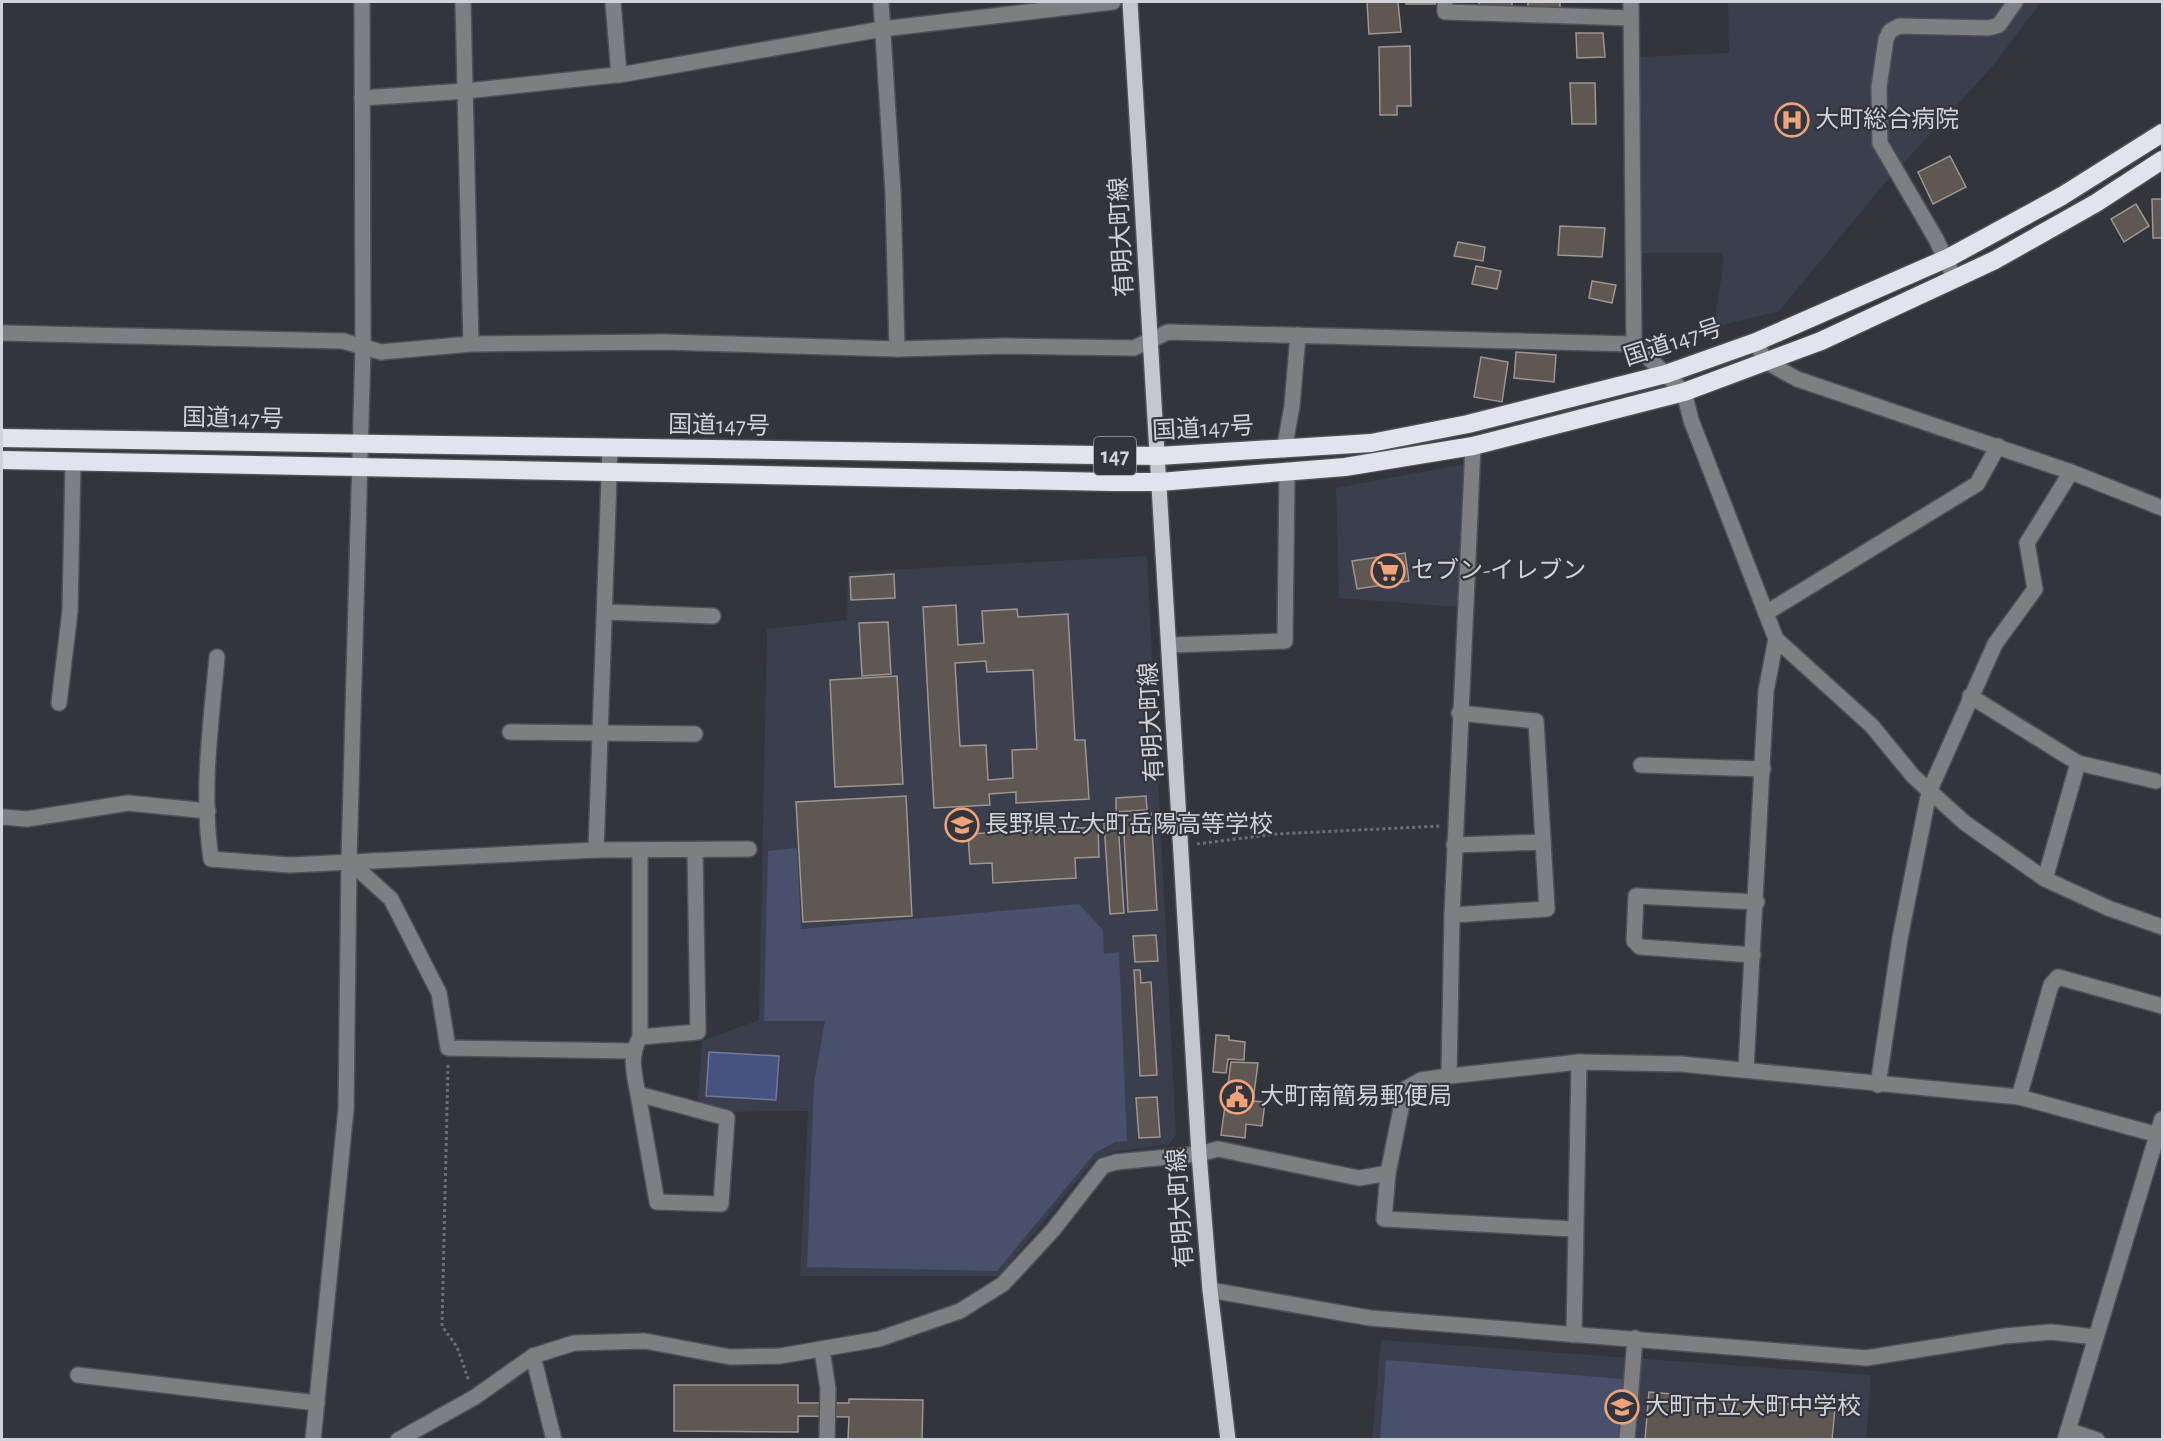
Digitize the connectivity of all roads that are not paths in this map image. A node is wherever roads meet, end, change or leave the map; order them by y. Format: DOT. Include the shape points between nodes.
graph roads {
  1 [pos="362,2"];
  2 [pos="463,2"];
  3 [pos="613,2"];
  4 [pos="881,2"];
  5 [pos="1113,2"];
  6 [pos="1130,2"];
  7 [pos="1445,2"];
  8 [pos="1631,2"];
  9 [pos="2015,2"];
  10 [pos="1631,18"];
  11 [pos="882,29"];
  12 [pos="619,75"];
  13 [pos="466,91"];
  14 [pos="362,98"];
  15 [pos="2163,134"];
  16 [pos="2163,160"];
  17 [pos="1946,259"];
  18 [pos="1955,279"];
  19 [pos="2,333"];
  20 [pos="1298,335"];
  21 [pos="1151,341"];
  22 [pos="1756,342"];
  23 [pos="471,344"];
  24 [pos="1634,344"];
  25 [pos="363,346"];
  26 [pos="897,349"];
  27 [pos="1765,361"];
  28 [pos="1666,374"];
  29 [pos="1684,392"];
  30 [pos="2,438"];
  31 [pos="361,445"];
  32 [pos="1473,446"];
  33 [pos="1998,446"];
  34 [pos="610,448"];
  35 [pos="1284,450"];
  36 [pos="1158,456"];
  37 [pos="2,460"];
  38 [pos="73,462"];
  39 [pos="360,468"];
  40 [pos="2071,472"];
  41 [pos="610,473"];
  42 [pos="1287,473"];
  43 [pos="1160,482"];
  44 [pos="2163,508"];
  45 [pos="605,612"];
  46 [pos="1766,613"];
  47 [pos="713,616"];
  48 [pos="1776,639"];
  49 [pos="1170,645"];
  50 [pos="217,657"];
  51 [pos="1970,696"];
  52 [pos="58,703"];
  53 [pos="1459,713"];
  54 [pos="510,732"];
  55 [pos="601,734"];
  56 [pos="695,734"];
  57 [pos="2078,763"];
  58 [pos="1641,765"];
  59 [pos="1763,769"];
  60 [pos="2156,781"];
  61 [pos="1929,792"];
  62 [pos="208,811"];
  63 [pos="2,817"];
  64 [pos="1543,842"];
  65 [pos="1454,845"];
  66 [pos="749,849"];
  67 [pos="596,850"];
  68 [pos="640,850"];
  69 [pos="695,850"];
  70 [pos="349,861"];
  71 [pos="2045,879"];
  72 [pos="1756,902"];
  73 [pos="1452,915"];
  74 [pos="2163,927"];
  75 [pos="1754,955"];
  76 [pos="2163,1006"];
  77 [pos="640,1037"];
  78 [pos="632,1051"];
  79 [pos="1579,1062"];
  80 [pos="1746,1069"];
  81 [pos="1449,1076"];
  82 [pos="1878,1085"];
  83 [pos="638,1094"];
  84 [pos="2019,1097"];
  85 [pos="2163,1119"];
  86 [pos="2160,1135"];
  87 [pos="1199,1154"];
  88 [pos="1388,1173"];
  89 [pos="1574,1229"];
  90 [pos="1210,1290"];
  91 [pos="1574,1335"];
  92 [pos="2096,1337"];
  93 [pos="1635,1338"];
  94 [pos="822,1350"];
  95 [pos="533,1356"];
  96 [pos="78,1375"];
  97 [pos="317,1403"];
  98 [pos="2067,1435"];
  99 [pos="313,1440"];
  100 [pos="398,1440"];
  101 [pos="554,1440"];
  102 [pos="827,1440"];
  103 [pos="1228,1440"];
  104 [pos="1627,1440"];
  105 [pos="2097,1440"];
  1 -- 14 [label="street"];
  2 -- 13 [label="street"];
  3 -- 12 [label="street"];
  4 -- 11 [label="street"];
  5 -- 11 [label="street"];
  6 -- 21 [label="main road, 有明大町線"];
  7 -- 10 [label="street" via="1445,12"];
  8 -- 10 [label="street"];
  9 -- 17 [label="street" via="1999,25 1989,28 1899,26 1886,39 1879,87 1880,143"];
  10 -- 24 [label="street"];
  11 -- 12 [label="street"];
  11 -- 26 [label="street" via="893,193"];
  12 -- 13 [label="street"];
  13 -- 14 [label="street"];
  13 -- 23 [label="street"];
  14 -- 25 [label="street"];
  15 -- 17 [label="highway, 国道147号 / 147" via="2062,196"];
  16 -- 18 [label="highway, 国道147号 / 147" via="2096,203"];
  17 -- 18 [label="street"];
  17 -- 22 [label="highway, 国道147号 / 147"];
  18 -- 27 [label="highway, 国道147号 / 147" via="1821,342"];
  19 -- 25 [label="street" via="343,341"];
  20 -- 21 [label="street" via="1168,332"];
  20 -- 24 [label="street"];
  20 -- 35 [label="street"];
  21 -- 26 [label="street" via="1134,348"];
  21 -- 36 [label="main road, 有明大町線"];
  22 -- 27 [label="street"];
  22 -- 28 [label="highway, 国道147号 / 147"];
  23 -- 25 [label="street" via="381,352"];
  23 -- 26 [label="street" via="665,342"];
  24 -- 28 [label="street"];
  25 -- 31 [label="street"];
  27 -- 29 [label="highway, 国道147号 / 147"];
  27 -- 33 [label="street" via="1797,379"];
  28 -- 29 [label="street"];
  28 -- 35 [label="highway, 国道147号 / 147" via="1468,424 1371,443"];
  29 -- 32 [label="highway, 国道147号 / 147"];
  29 -- 46 [label="street" via="1691,420"];
  30 -- 31 [label="highway, 国道147号 / 147"];
  31 -- 34 [label="highway, 国道147号 / 147"];
  31 -- 39 [label="street"];
  32 -- 42 [label="highway, 国道147号 / 147"];
  32 -- 53 [label="street"];
  33 -- 40 [label="street"];
  33 -- 46 [label="street" via="1977,484"];
  34 -- 36 [label="highway, 国道147号 / 147"];
  34 -- 41 [label="street"];
  35 -- 36 [label="highway, 国道147号 / 147"];
  36 -- 43 [label="main road, 有明大町線"];
  37 -- 38 [label="highway, 国道147号 / 147"];
  38 -- 39 [label="highway, 国道147号 / 147"];
  38 -- 52 [label="street" via="70,611"];
  39 -- 41 [label="highway, 国道147号 / 147"];
  39 -- 70 [label="street"];
  40 -- 44 [label="street"];
  40 -- 51 [label="street" via="2027,543 2035,589 1995,644"];
  41 -- 43 [label="highway, 国道147号 / 147"];
  41 -- 45 [label="street"];
  42 -- 43 [label="highway, 国道147号 / 147"];
  42 -- 49 [label="street" via="1286,641"];
  43 -- 49 [label="main road, 有明大町線"];
  45 -- 47 [label="street"];
  45 -- 55 [label="street"];
  46 -- 48 [label="street"];
  48 -- 59 [label="street" via="1766,690"];
  48 -- 61 [label="street" via="1872,726"];
  49 -- 87 [label="main road, 有明大町線"];
  50 -- 62 [label="street" via="208,757"];
  51 -- 57 [label="street"];
  51 -- 61 [label="street"];
  53 -- 64 [label="street" via="1536,721"];
  53 -- 65 [label="street"];
  54 -- 55 [label="street"];
  55 -- 56 [label="street"];
  55 -- 67 [label="street"];
  57 -- 60 [label="street"];
  57 -- 71 [label="street"];
  58 -- 59 [label="street"];
  59 -- 72 [label="street"];
  61 -- 71 [label="street" via="1965,823"];
  61 -- 82 [label="street" via="1900,938"];
  62 -- 63 [label="street" via="128,803 27,819"];
  62 -- 70 [label="street" via="211,859 290,865"];
  64 -- 65 [label="street"];
  64 -- 73 [label="street" via="1547,909"];
  65 -- 73 [label="street"];
  66 -- 69 [label="street"];
  67 -- 68 [label="street"];
  67 -- 70 [label="street"];
  68 -- 69 [label="street"];
  68 -- 77 [label="street"];
  69 -- 77 [label="street" via="698,1032"];
  70 -- 78 [label="street" via="391,899 439,993 448,1048"];
  70 -- 97 [label="street" via="346,1109"];
  71 -- 74 [label="street" via="2108,908"];
  72 -- 75 [label="street"];
  72 -- 75 [label="street" via="1636,896 1634,930 1634,941 1640,947"];
  73 -- 81 [label="street"];
  75 -- 80 [label="street"];
  76 -- 84 [label="street" via="2058,977 2051,985"];
  77 -- 78 [label="street"];
  78 -- 83 [label="street"];
  79 -- 80 [label="street"];
  79 -- 81 [label="street"];
  79 -- 89 [label="street"];
  80 -- 82 [label="street"];
  81 -- 88 [label="street" via="1421,1080 1405,1089"];
  82 -- 84 [label="street"];
  83 -- 83 [label="street" via="657,1202 721,1204 728,1118"];
  84 -- 86 [label="street"];
  85 -- 86 [label="street"];
  86 -- 92 [label="street"];
  87 -- 88 [label="street" via="1218,1149 1359,1178"];
  87 -- 90 [label="main road, 有明大町線"];
  87 -- 94 [label="street" via="1103,1166 1053,1230 1003,1284 960,1311 879,1339"];
  88 -- 89 [label="street" via="1383,1220"];
  89 -- 91 [label="street"];
  90 -- 91 [label="street" via="1370,1318"];
  90 -- 103 [label="main road, 有明大町線"];
  91 -- 93 [label="street"];
  92 -- 93 [label="street" via="2051,1332 2016,1335 1866,1358"];
  92 -- 98 [label="street"];
  93 -- 104 [label="street"];
  94 -- 95 [label="street" via="730,1357 645,1341 574,1343"];
  94 -- 102 [label="street" via="828,1389"];
  95 -- 100 [label="street" via="475,1396"];
  95 -- 101 [label="street"];
  96 -- 97 [label="street"];
  97 -- 99 [label="street"];
  98 -- 105 [label="street"];
}
